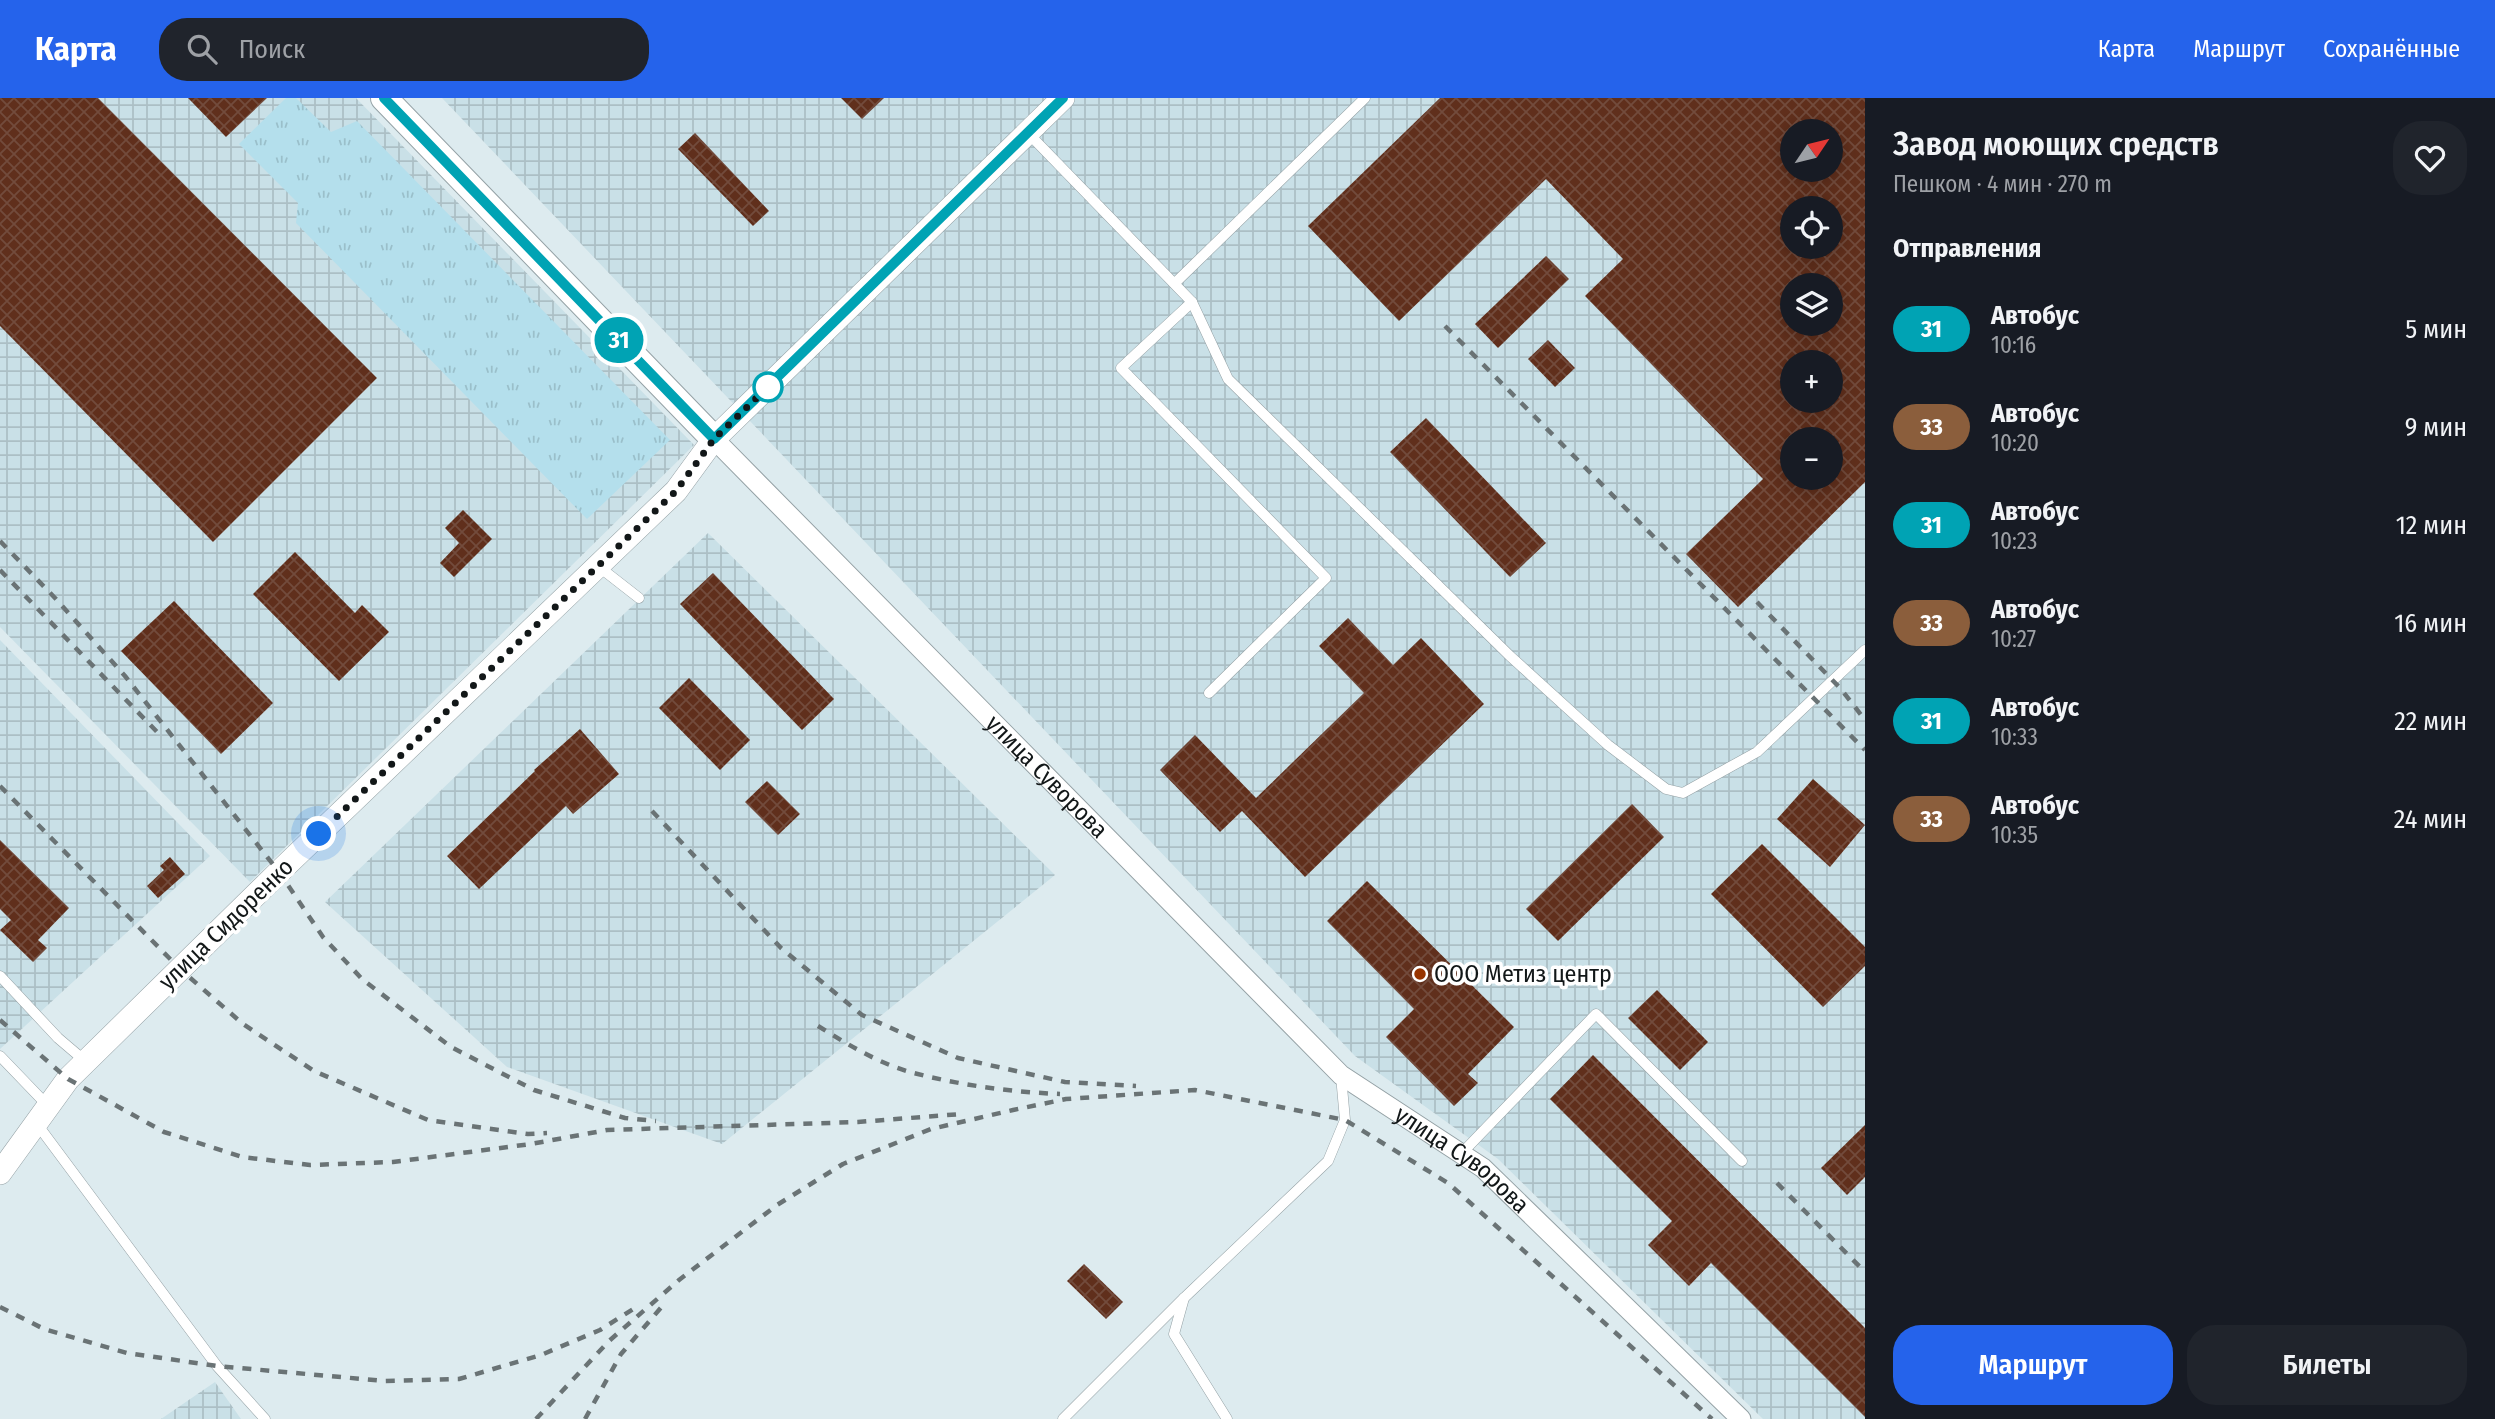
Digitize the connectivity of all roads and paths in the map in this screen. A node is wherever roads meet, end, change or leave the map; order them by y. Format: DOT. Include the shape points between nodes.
graph roads {
  1 [pos="384,98"];
  2 [pos="1063,98"];
  3 [pos="1365,98"];
  4 [pos="1027,133"];
  5 [pos="1175,283"];
  6 [pos="1192,302"];
  7 [pos="714,439"];
  8 [pos="598,566"];
  9 [pos="639,598"];
  10 [pos="1865,650"];
  11 [pos="1209,693"];
  12 [pos="0,976"];
  13 [pos="0,1055"];
  14 [pos="86,1061"];
  15 [pos="1341,1075"];
  16 [pos="43,1115"];
  17 [pos="1461,1154"];
  18 [pos="1742,1161"];
  19 [pos="0,1172"];
  20 [pos="1184,1298"];
  21 [pos="265,1419"];
  22 [pos="1063,1419"];
  23 [pos="1227,1419"];
  24 [pos="1741,1419"];
  1 -- 7 [label="main road, улица Суворова"];
  2 -- 4 [label="street, улица Сидоренко"];
  3 -- 5 [label="lane"];
  4 -- 5 [label="lane"];
  4 -- 7 [label="street, улица Сидоренко"];
  5 -- 6 [label="lane"];
  6 -- 10 [label="lane" via="1228,379 1510,656 1608,745 1666,789 1683,793 1757,752"];
  6 -- 11 [label="lane" via="1121,368 1325,578"];
  7 -- 8 [label="street, улица Сидоренко" via="676,491"];
  7 -- 15 [label="street, улица Суворова"];
  8 -- 9 [label="lane"];
  8 -- 14 [label="street, улица Сидоренко"];
  12 -- 14 [label="lane"];
  13 -- 16 [label="lane"];
  14 -- 16 [label="street, улица Сидоренко"];
  15 -- 17 [label="street, улица Суворова"];
  15 -- 20 [label="lane" via="1345,1120 1328,1161"];
  16 -- 19 [label="street, улица Сидоренко"];
  16 -- 21 [label="lane" via="216,1366"];
  17 -- 18 [label="lane" via="1596,1014"];
  17 -- 24 [label="street, улица Суворова" via="1483,1168"];
  20 -- 22 [label="lane"];
  20 -- 23 [label="lane" via="1174,1334"];
}
